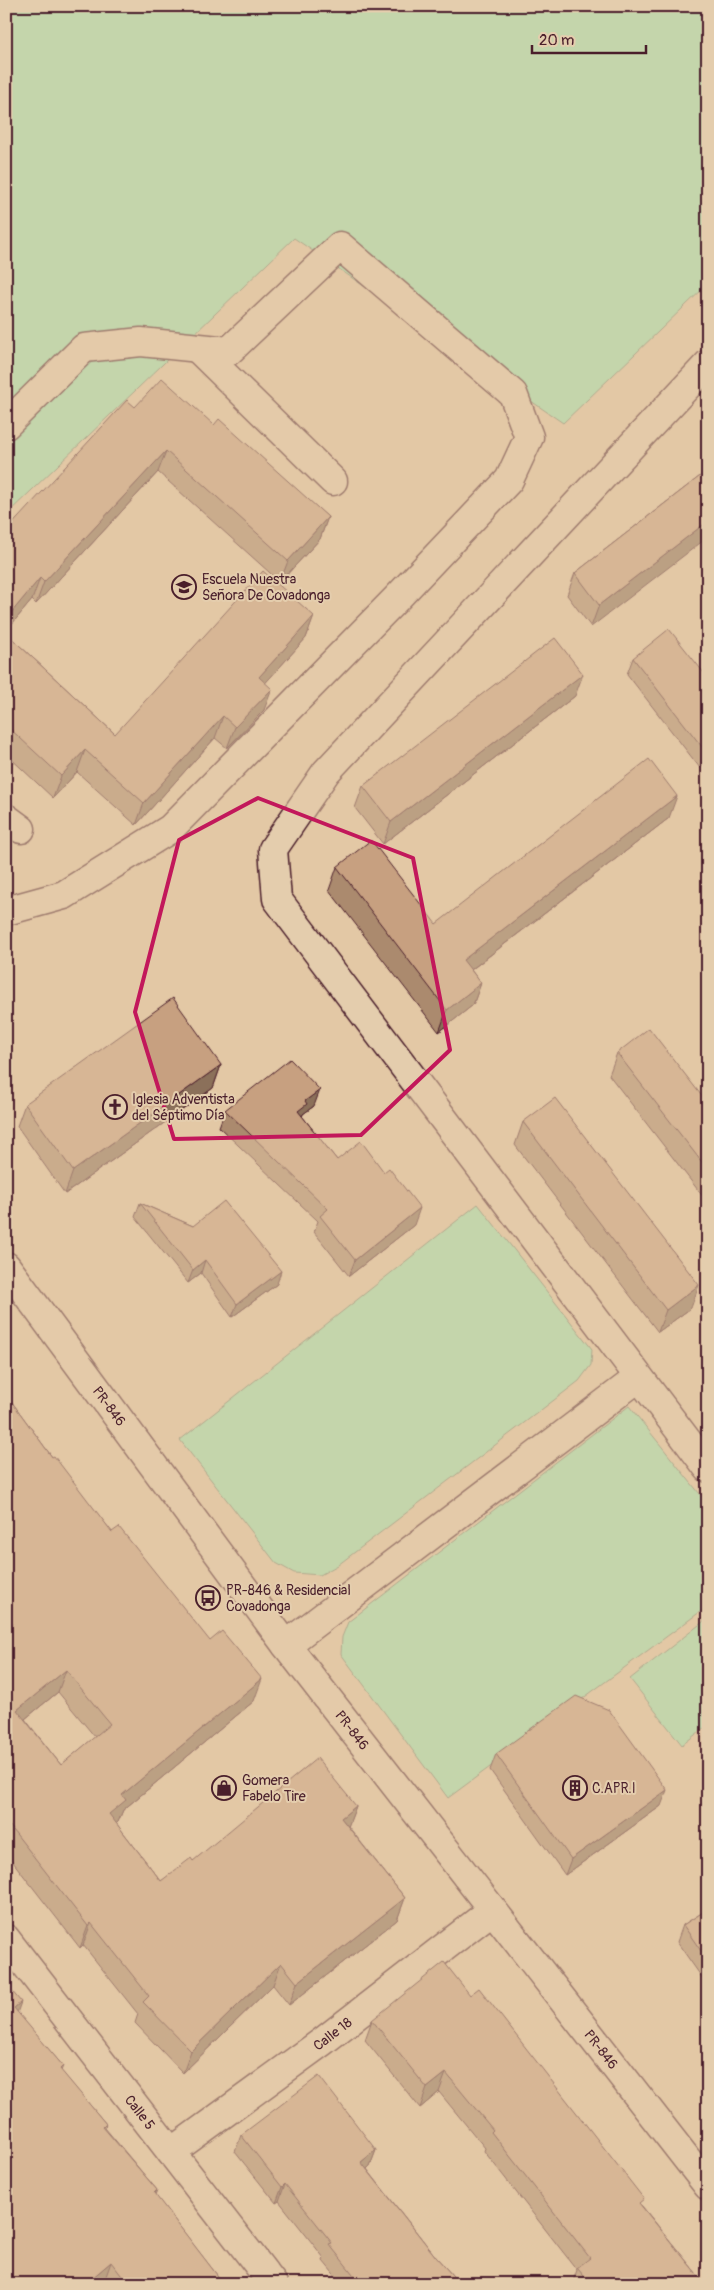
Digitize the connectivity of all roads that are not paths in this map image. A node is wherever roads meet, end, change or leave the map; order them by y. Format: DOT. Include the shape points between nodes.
graph roads {
  1 [pos="197,348"];
  2 [pos="708,364"];
  3 [pos="6,425"];
  4 [pos="333,482"];
  5 [pos="6,911"];
  6 [pos="6,1266"];
  7 [pos="638,1378"];
  8 [pos="708,1468"];
  9 [pos="286,1645"];
  10 [pos="491,1911"];
  11 [pos="6,1939"];
  12 [pos="171,2152"];
  13 [pos="708,2186"];
  14 [pos="273,2284"];
  1 -- 3 [label="street" via="141,342 84,348"];
  1 -- 4 [label="street"];
  1 -- 5 [label="street" via="229,351 340,246 513,394 529,437 509,480 170,829 64,895"];
  2 -- 7 [label="street" via="326,772 272,849 277,899"];
  6 -- 9 [label="street, PR-846 / PR-846"];
  7 -- 8 [label="street"];
  7 -- 9 [label="street"];
  9 -- 10 [label="street, PR-846 / PR-846"];
  10 -- 12 [label="street, Calle 18" via="322,2042"];
  10 -- 13 [label="street, PR-846 / PR-846"];
  11 -- 12 [label="street, Calle 5"];
  12 -- 14 [label="street, Calle 5"];
}
